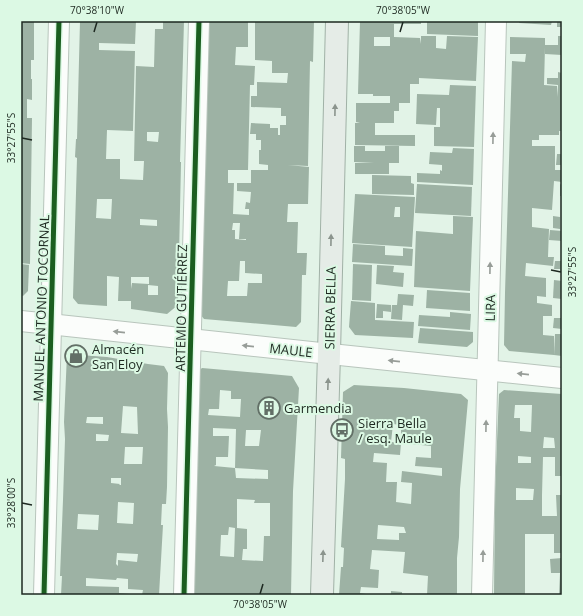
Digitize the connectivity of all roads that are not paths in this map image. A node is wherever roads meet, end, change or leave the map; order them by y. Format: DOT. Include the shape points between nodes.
graph roads {
  1 [pos="59,21"];
  2 [pos="199,21"];
  3 [pos="337,21"];
  4 [pos="496,21"];
  5 [pos="21,321"];
  6 [pos="52,324"];
  7 [pos="191,339"];
  8 [pos="329,354"];
  9 [pos="488,371"];
  10 [pos="562,378"];
  11 [pos="44,595"];
  12 [pos="184,595"];
  13 [pos="322,595"];
  14 [pos="482,595"];
  1 -- 6 [label="street, MANUEL ANTONIO TOCORNAL"];
  2 -- 7 [label="street, ARTEMIO GUTIÉRREZ"];
  8 -- 3 [label="main road, SIERRA BELLA, one-way"];
  9 -- 4 [label="street, LIRA, one-way"];
  5 -- 6 [label="street, MAULE"];
  7 -- 6 [label="street, MAULE, one-way"];
  6 -- 11 [label="street, MANUEL ANTONIO TOCORNAL"];
  8 -- 7 [label="street, MAULE, one-way"];
  7 -- 12 [label="street, ARTEMIO GUTIÉRREZ"];
  9 -- 8 [label="street, MAULE, one-way"];
  13 -- 8 [label="main road, SIERRA BELLA, one-way"];
  10 -- 9 [label="street, MAULE, one-way"];
  14 -- 9 [label="street, LIRA, one-way"];
}
